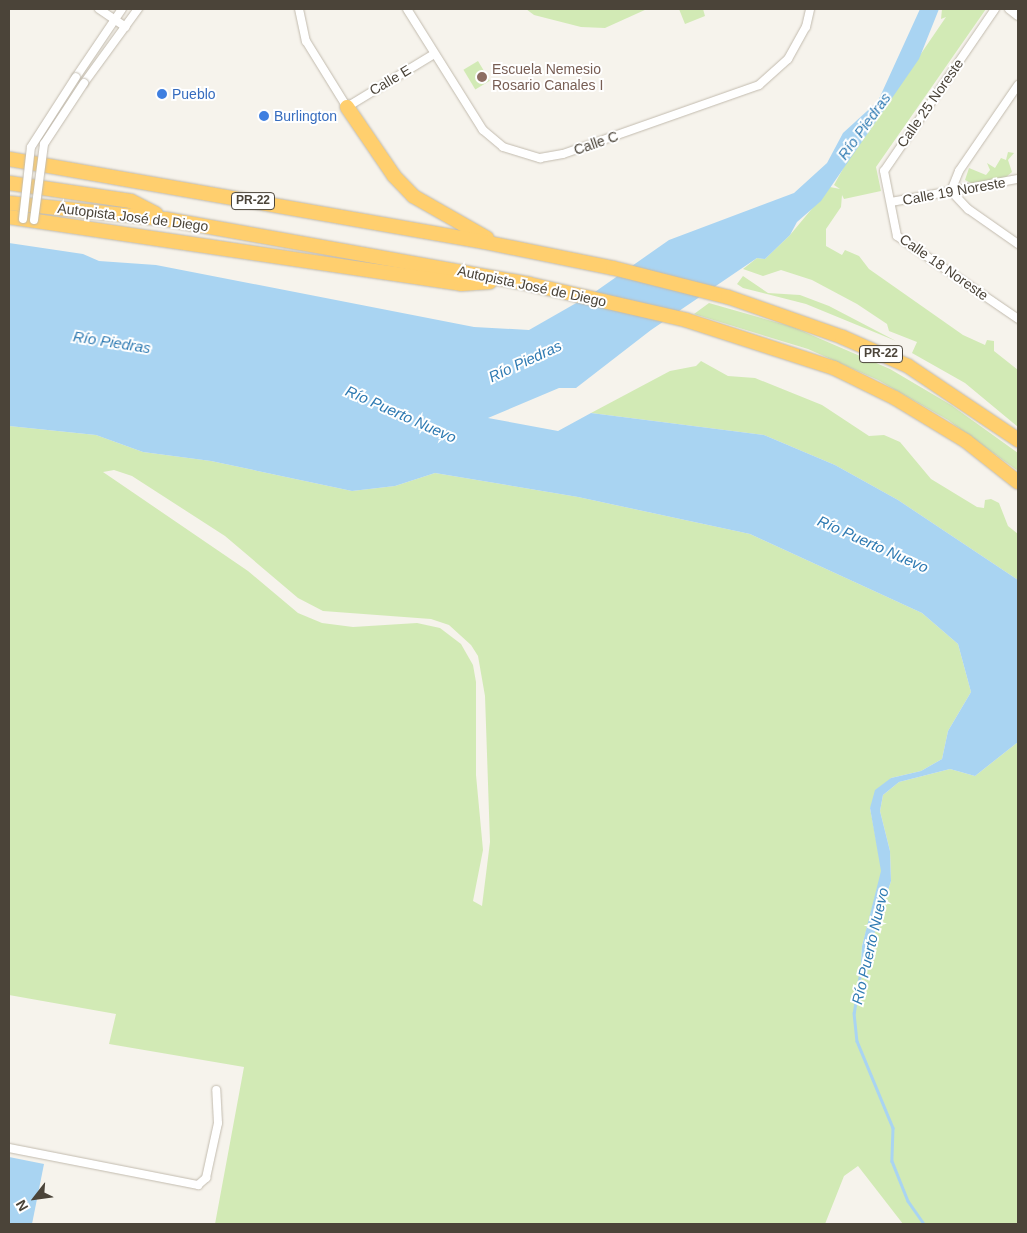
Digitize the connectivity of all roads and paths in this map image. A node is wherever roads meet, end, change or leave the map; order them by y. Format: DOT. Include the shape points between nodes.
graph roads {
  1 [pos="99,9"];
  2 [pos="121,9"];
  3 [pos="138,9"];
  4 [pos="299,9"];
  5 [pos="407,9"];
  6 [pos="810,9"];
  7 [pos="995,9"];
  8 [pos="1008,9"];
  9 [pos="1018,16"];
  10 [pos="133,17"];
  11 [pos="115,19"];
  12 [pos="126,27"];
  13 [pos="434,54"];
  14 [pos="1018,86"];
  15 [pos="347,106"];
  16 [pos="9,159"];
  17 [pos="1018,179"];
  18 [pos="9,183"];
  19 [pos="951,191"];
  20 [pos="9,194"];
  21 [pos="890,202"];
  22 [pos="9,203"];
  23 [pos="61,207"];
  24 [pos="22,218"];
  25 [pos="165,218"];
  26 [pos="496,244"];
  27 [pos="1018,244"];
  28 [pos="509,280"];
  29 [pos="1018,319"];
  30 [pos="1018,440"];
  31 [pos="1018,482"];
  32 [pos="216,1090"];
  33 [pos="9,1148"];
  1 -- 11 [label="street"];
  2 -- 10 [label="street"];
  2 -- 11 [label="street"];
  3 -- 10 [label="street"];
  4 -- 15 [label="street" via="306,41"];
  5 -- 13 [label="street, Calle C"];
  6 -- 13 [label="street, Calle C" via="806,28 788,59 759,85 563,154 540,158 519,154 491,139"];
  7 -- 21 [label="street, Calle 25 Noreste" via="884,169"];
  8 -- 9 [label="street"];
  10 -- 12 [label="street"];
  11 -- 12 [label="street"];
  11 -- 24 [label="street, bridge" via="31,147"];
  12 -- 24 [label="street, bridge" via="44,144"];
  13 -- 15 [label="street, Calle E"];
  14 -- 19 [label="street" via="959,171"];
  15 -- 26 [label="highway" via="394,176 412,196"];
  16 -- 26 [label="highway, PR-22"];
  17 -- 19 [label="street, Calle 19 Noreste"];
  18 -- 25 [label="highway" via="130,202"];
  19 -- 21 [label="street, Calle 19 Noreste"];
  19 -- 27 [label="street" via="968,209"];
  20 -- 23 [label="highway"];
  21 -- 29 [label="street, Calle 18 Noreste" via="897,236"];
  22 -- 23 [label="highway, Autopista José de Diego / PR-22"];
  23 -- 25 [label="highway, Autopista José de Diego / PR-22"];
  24 -- 28 [label="highway" via="461,284"];
  25 -- 28 [label="highway, Autopista José de Diego / PR-22"];
  26 -- 30 [label="highway, PR-22" via="613,268 728,297 842,337 908,366"];
  28 -- 31 [label="highway, Autopista José de Diego / PR-22" via="686,320 834,368 895,398 966,441"];
  32 -- 33 [label="street" via="218,1123 206,1178 198,1185"];
}
